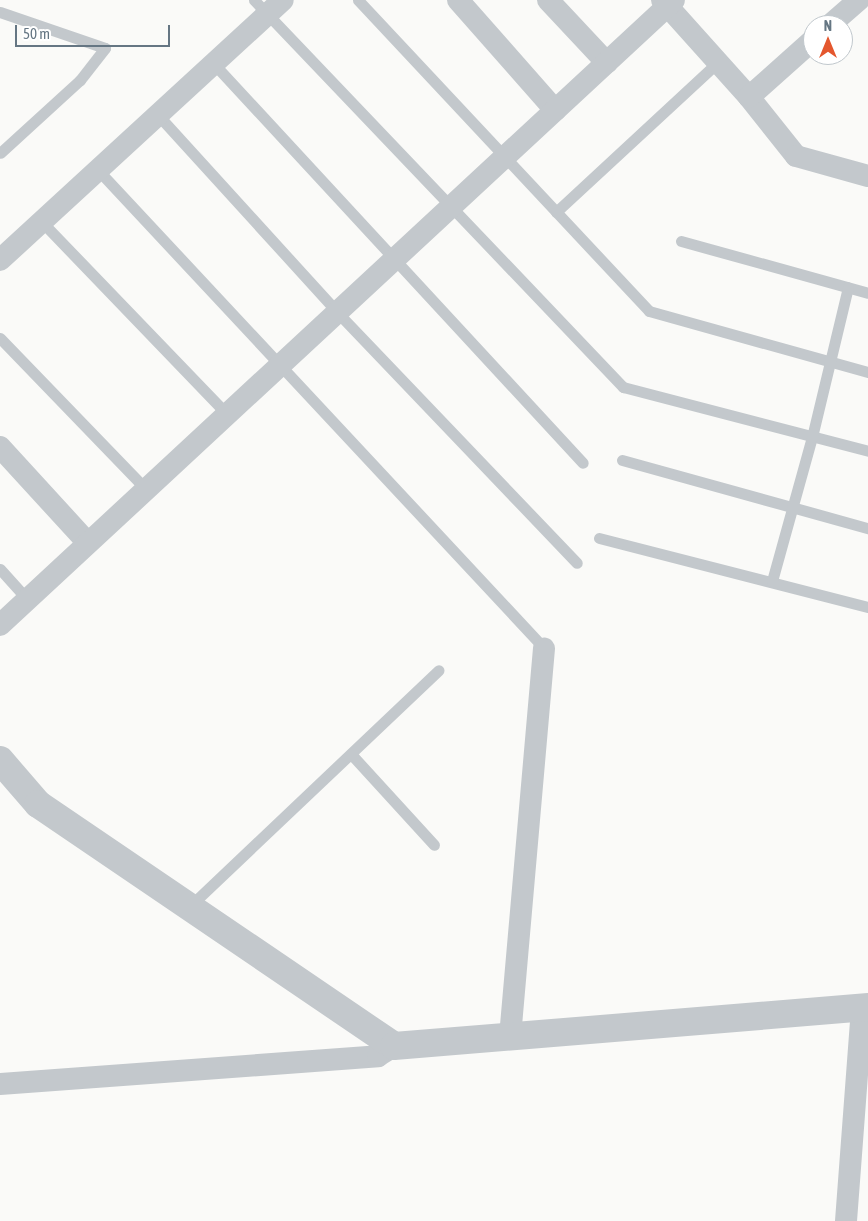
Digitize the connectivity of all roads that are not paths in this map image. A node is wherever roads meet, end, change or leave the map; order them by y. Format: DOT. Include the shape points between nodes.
graph roads {
  1 [pos="358,0"];
  2 [pos="458,0"];
  3 [pos="548,0"];
  4 [pos="859,0"];
  5 [pos="668,2"];
  6 [pos="268,5"];
  7 [pos="0,12"];
  8 [pos="842,15"];
  9 [pos="803,49"];
  10 [pos="607,62"];
  11 [pos="718,62"];
  12 [pos="214,64"];
  13 [pos="749,97"];
  14 [pos="555,110"];
  15 [pos="158,115"];
  16 [pos="0,153"];
  17 [pos="504,157"];
  18 [pos="98,170"];
  19 [pos="868,176"];
  20 [pos="451,207"];
  21 [pos="556,212"];
  22 [pos="42,222"];
  23 [pos="682,241"];
  24 [pos="0,260"];
  25 [pos="394,260"];
  26 [pos="848,287"];
  27 [pos="868,293"];
  28 [pos="337,312"];
  29 [pos="0,338"];
  30 [pos="830,362"];
  31 [pos="280,366"];
  32 [pos="868,372"];
  33 [pos="228,414"];
  34 [pos="812,437"];
  35 [pos="0,447"];
  36 [pos="868,451"];
  37 [pos="622,460"];
  38 [pos="583,463"];
  39 [pos="146,489"];
  40 [pos="792,507"];
  41 [pos="868,528"];
  42 [pos="599,538"];
  43 [pos="88,543"];
  44 [pos="577,563"];
  45 [pos="0,569"];
  46 [pos="772,581"];
  47 [pos="28,599"];
  48 [pos="868,607"];
  49 [pos="0,625"];
  50 [pos="544,648"];
  51 [pos="440,670"];
  52 [pos="351,754"];
  53 [pos="0,760"];
  54 [pos="434,845"];
  55 [pos="189,907"];
  56 [pos="865,1008"];
  57 [pos="510,1036"];
  58 [pos="394,1046"];
  59 [pos="0,1084"];
  60 [pos="846,1221"];
  1 -- 17 [label="lane"];
  2 -- 14 [label="street"];
  3 -- 10 [label="street"];
  4 -- 8 [label="street"];
  5 -- 10 [label="street"];
  5 -- 11 [label="street"];
  6 -- 12 [label="street"];
  6 -- 20 [label="lane"];
  7 -- 16 [label="lane" via="105,48 80,80"];
  9 -- 13 [label="street"];
  10 -- 14 [label="street"];
  11 -- 13 [label="street"];
  11 -- 21 [label="lane"];
  12 -- 15 [label="street"];
  12 -- 25 [label="lane"];
  13 -- 19 [label="street" via="796,156"];
  14 -- 17 [label="street"];
  15 -- 18 [label="street"];
  15 -- 28 [label="lane"];
  17 -- 20 [label="street"];
  17 -- 21 [label="lane"];
  18 -- 22 [label="street"];
  18 -- 31 [label="lane"];
  20 -- 25 [label="street"];
  20 -- 34 [label="lane" via="623,387"];
  21 -- 30 [label="lane" via="648,311"];
  22 -- 24 [label="street"];
  22 -- 33 [label="lane"];
  23 -- 26 [label="lane"];
  25 -- 28 [label="street"];
  25 -- 38 [label="lane"];
  26 -- 27 [label="lane"];
  26 -- 30 [label="lane"];
  28 -- 31 [label="street"];
  28 -- 44 [label="lane"];
  29 -- 39 [label="lane"];
  30 -- 32 [label="lane"];
  30 -- 34 [label="lane"];
  31 -- 33 [label="street"];
  31 -- 50 [label="lane"];
  33 -- 39 [label="street"];
  34 -- 36 [label="lane"];
  34 -- 40 [label="lane"];
  35 -- 43 [label="street"];
  37 -- 40 [label="lane"];
  39 -- 43 [label="street"];
  40 -- 41 [label="lane"];
  40 -- 46 [label="lane"];
  42 -- 46 [label="lane"];
  43 -- 47 [label="street"];
  45 -- 47 [label="lane"];
  46 -- 48 [label="lane"];
  47 -- 49 [label="street"];
  50 -- 57 [label="street"];
  51 -- 52 [label="lane"];
  52 -- 54 [label="lane"];
  52 -- 55 [label="lane"];
  53 -- 55 [label="street" via="38,804"];
  55 -- 58 [label="street"];
  56 -- 57 [label="street"];
  56 -- 60 [label="street"];
  57 -- 58 [label="street"];
  58 -- 59 [label="street" via="378,1056"];
}
